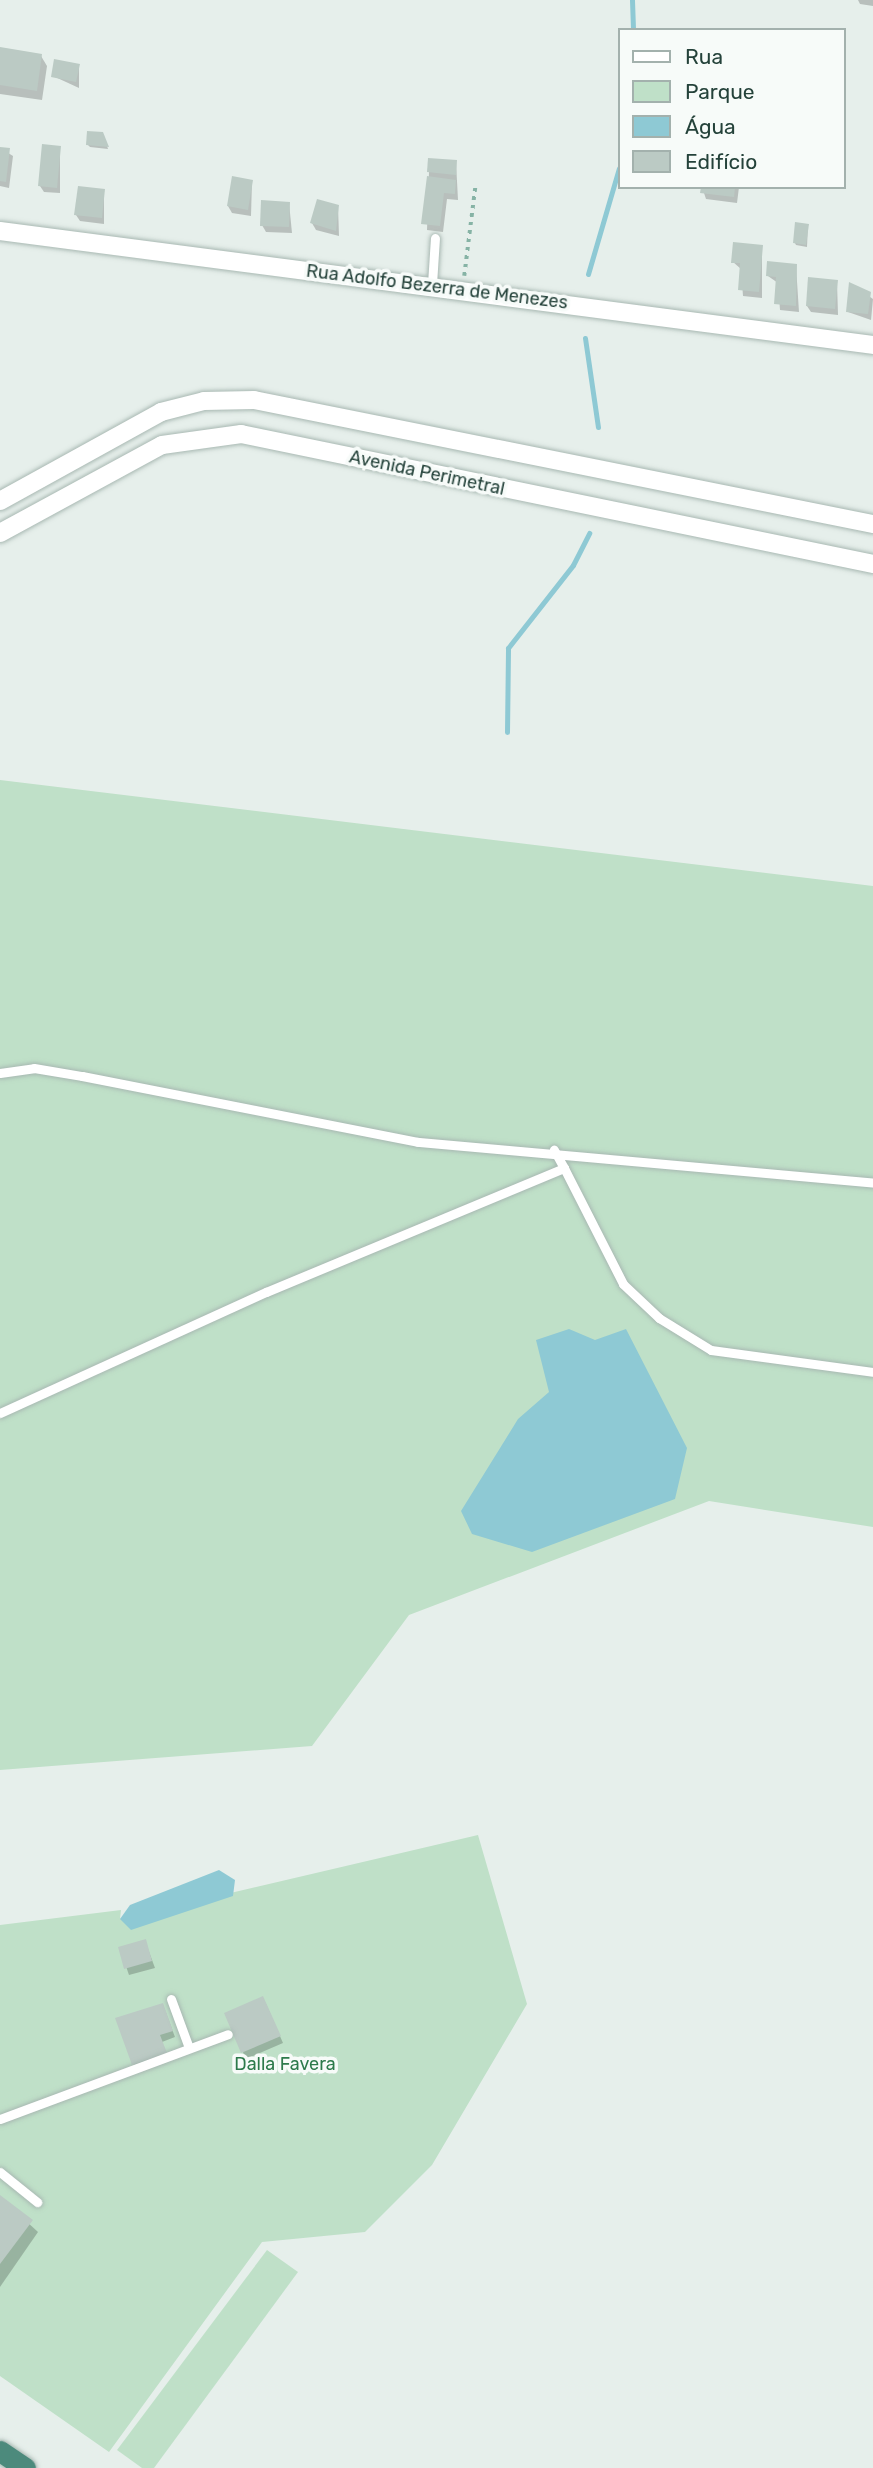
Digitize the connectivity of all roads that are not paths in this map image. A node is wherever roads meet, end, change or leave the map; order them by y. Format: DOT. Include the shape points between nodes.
graph roads {
  1 [pos="0,231"];
  2 [pos="435,238"];
  3 [pos="432,284"];
  4 [pos="873,345"];
  5 [pos="0,501"];
  6 [pos="873,524"];
  7 [pos="0,533"];
  8 [pos="873,565"];
  9 [pos="0,1073"];
  10 [pos="554,1150"];
  11 [pos="564,1168"];
  12 [pos="873,1183"];
  13 [pos="873,1371"];
  14 [pos="0,1413"];
  15 [pos="172,1999"];
  16 [pos="228,2034"];
  17 [pos="189,2048"];
  18 [pos="0,2119"];
  19 [pos="0,2172"];
  20 [pos="37,2203"];
  21 [pos="0,2451"];
  22 [pos="25,2468"];
  1 -- 3 [label="street, Rua Adolfo Bezerra de Menezes"];
  2 -- 3 [label="lane"];
  3 -- 4 [label="street, Rua Adolfo Bezerra de Menezes"];
  5 -- 6 [label="street, Avenida Perimetral" via="161,412 204,401 254,400"];
  7 -- 8 [label="street, Avenida Perimetral" via="162,445 241,434"];
  9 -- 10 [label="lane" via="34,1068 418,1142"];
  10 -- 11 [label="lane"];
  10 -- 12 [label="lane"];
  11 -- 13 [label="lane" via="623,1284 659,1318 711,1350"];
  11 -- 14 [label="lane" via="266,1292"];
  15 -- 17 [label="lane"];
  16 -- 17 [label="lane"];
  17 -- 18 [label="lane"];
  19 -- 20 [label="lane"];
  21 -- 22 [label="highway"];
}
